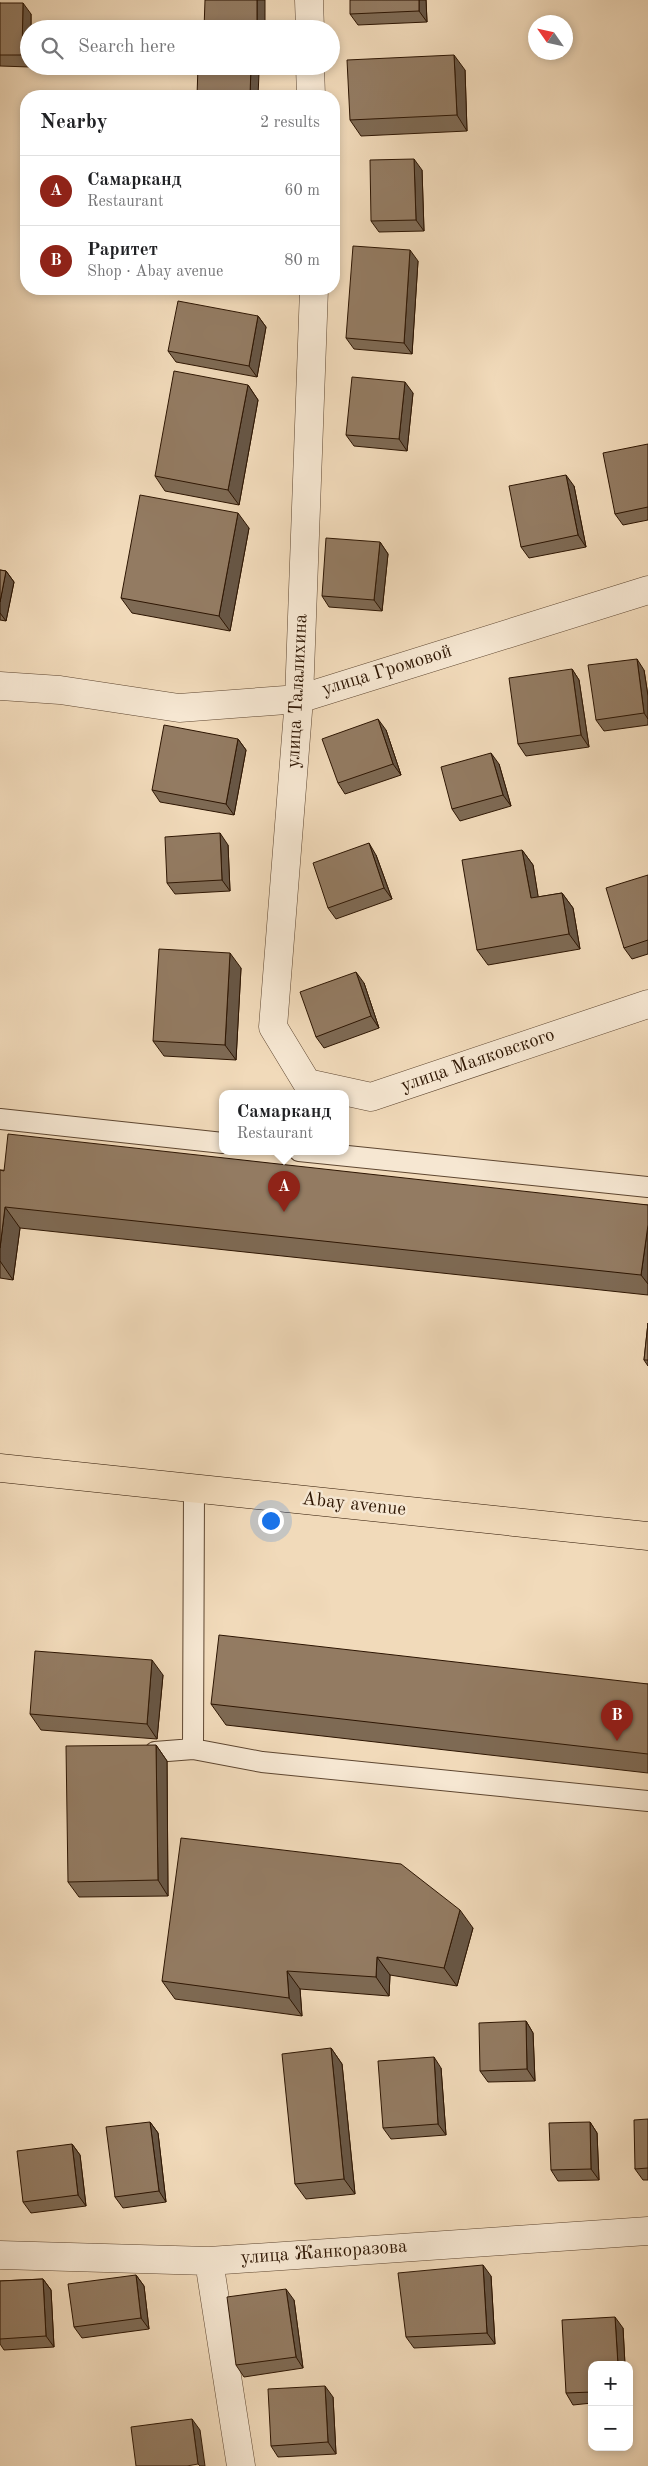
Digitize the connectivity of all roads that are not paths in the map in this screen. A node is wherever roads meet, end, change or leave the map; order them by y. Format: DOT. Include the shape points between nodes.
graph roads {
  1 [pos="309,0"];
  2 [pos="310,20"];
  3 [pos="310,75"];
  4 [pos="311,90"];
  5 [pos="314,295"];
  6 [pos="648,590"];
  7 [pos="0,686"];
  8 [pos="299,699"];
  9 [pos="648,1004"];
  10 [pos="307,1083"];
  11 [pos="339,1090"];
  12 [pos="349,1092"];
  13 [pos="0,1119"];
  14 [pos="219,1143"];
  15 [pos="339,1155"];
  16 [pos="648,1187"];
  17 [pos="0,1468"];
  18 [pos="194,1489"];
  19 [pos="648,1536"];
  20 [pos="193,1749"];
  21 [pos="154,1752"];
  22 [pos="648,1801"];
  23 [pos="648,2231"];
  24 [pos="0,2255"];
  25 [pos="208,2261"];
  26 [pos="241,2466"];
  1 -- 2 [label="street"];
  3 -- 4 [label="street"];
  5 -- 8 [label="street, улица Талалихина"];
  6 -- 8 [label="street, улица Громовой"];
  7 -- 8 [label="street, улица Громовой" via="60,690 179,708"];
  8 -- 10 [label="street, улица Талалихина" via="273,1027"];
  9 -- 12 [label="street, улица Маяковского" via="371,1097"];
  10 -- 11 [label="street, улица Маяковского"];
  13 -- 14 [label="lane"];
  15 -- 16 [label="lane"];
  17 -- 18 [label="main road, Abay avenue"];
  18 -- 19 [label="main road, Abay avenue"];
  18 -- 20 [label="lane"];
  20 -- 21 [label="lane"];
  20 -- 22 [label="lane" via="262,1762"];
  23 -- 25 [label="street, улица Жанкоразова"];
  24 -- 25 [label="street, улица Жанкоразова"];
  25 -- 26 [label="street"];
}
